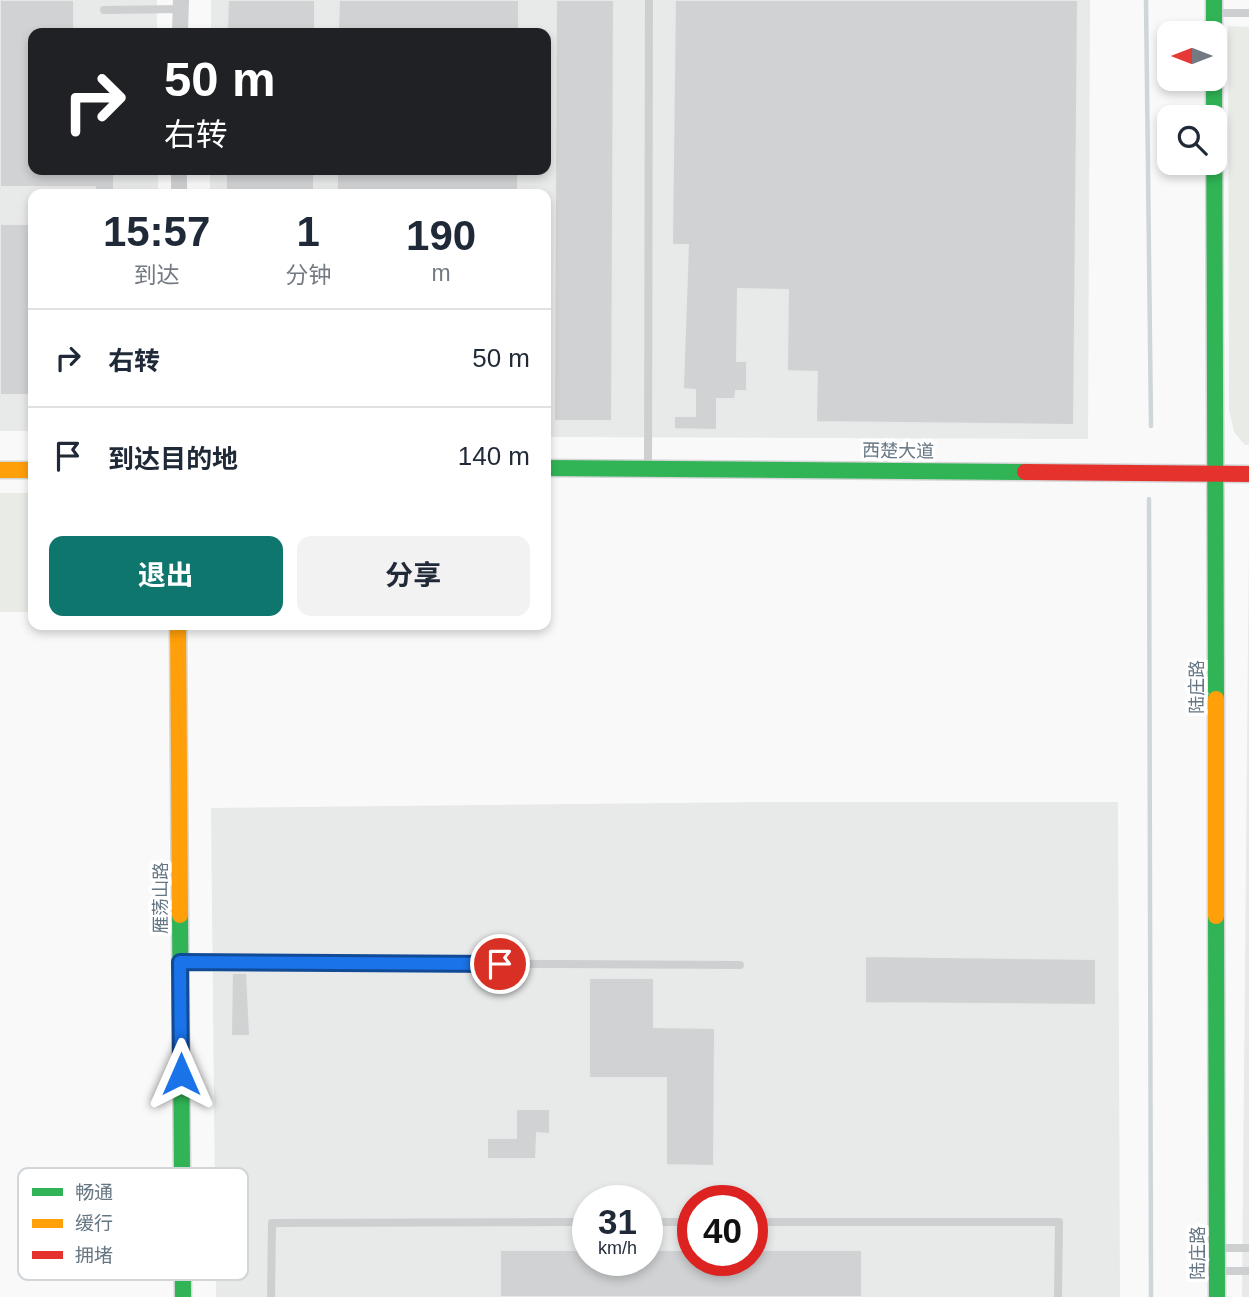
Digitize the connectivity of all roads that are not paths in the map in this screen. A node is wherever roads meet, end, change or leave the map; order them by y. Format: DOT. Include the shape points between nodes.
graph roads {
  1 [pos="649,0"];
  2 [pos="181,4"];
  3 [pos="1214,6"];
  4 [pos="104,10"];
  5 [pos="1249,13"];
  6 [pos="180,28"];
  7 [pos="1214,91"];
  8 [pos="551,468"];
  9 [pos="648,468"];
  10 [pos="0,470"];
  11 [pos="28,470"];
  12 [pos="1216,474"];
  13 [pos="1249,474"];
  14 [pos="178,630"];
  15 [pos="180,962"];
  16 [pos="740,965"];
  17 [pos="182,1168"];
  18 [pos="572,1222"];
  19 [pos="768,1222"];
  20 [pos="1218,1248"];
  21 [pos="1249,1248"];
  22 [pos="1217,1270"];
  23 [pos="1249,1270"];
  24 [pos="271,1297"];
  25 [pos="1058,1297"];
  26 [pos="1217,1297"];
  1 -- 9 [label="lane"];
  2 -- 4 [label="lane"];
  2 -- 6 [label="street"];
  3 -- 5 [label="lane"];
  7 -- 12 [label="street, 陆庄路"];
  8 -- 9 [label="street, 西楚大道"];
  9 -- 12 [label="street, 西楚大道"];
  10 -- 11 [label="street"];
  12 -- 13 [label="street, 西楚大道"];
  12 -- 20 [label="street, 陆庄路"];
  14 -- 15 [label="street, 雁荡山路"];
  15 -- 16 [label="lane"];
  15 -- 17 [label="street, 雁荡山路"];
  18 -- 24 [label="lane" via="272,1223"];
  19 -- 25 [label="lane" via="1059,1222"];
  20 -- 21 [label="lane"];
  20 -- 22 [label="street, 陆庄路"];
  22 -- 23 [label="lane"];
  22 -- 26 [label="street, 陆庄路"];
}
